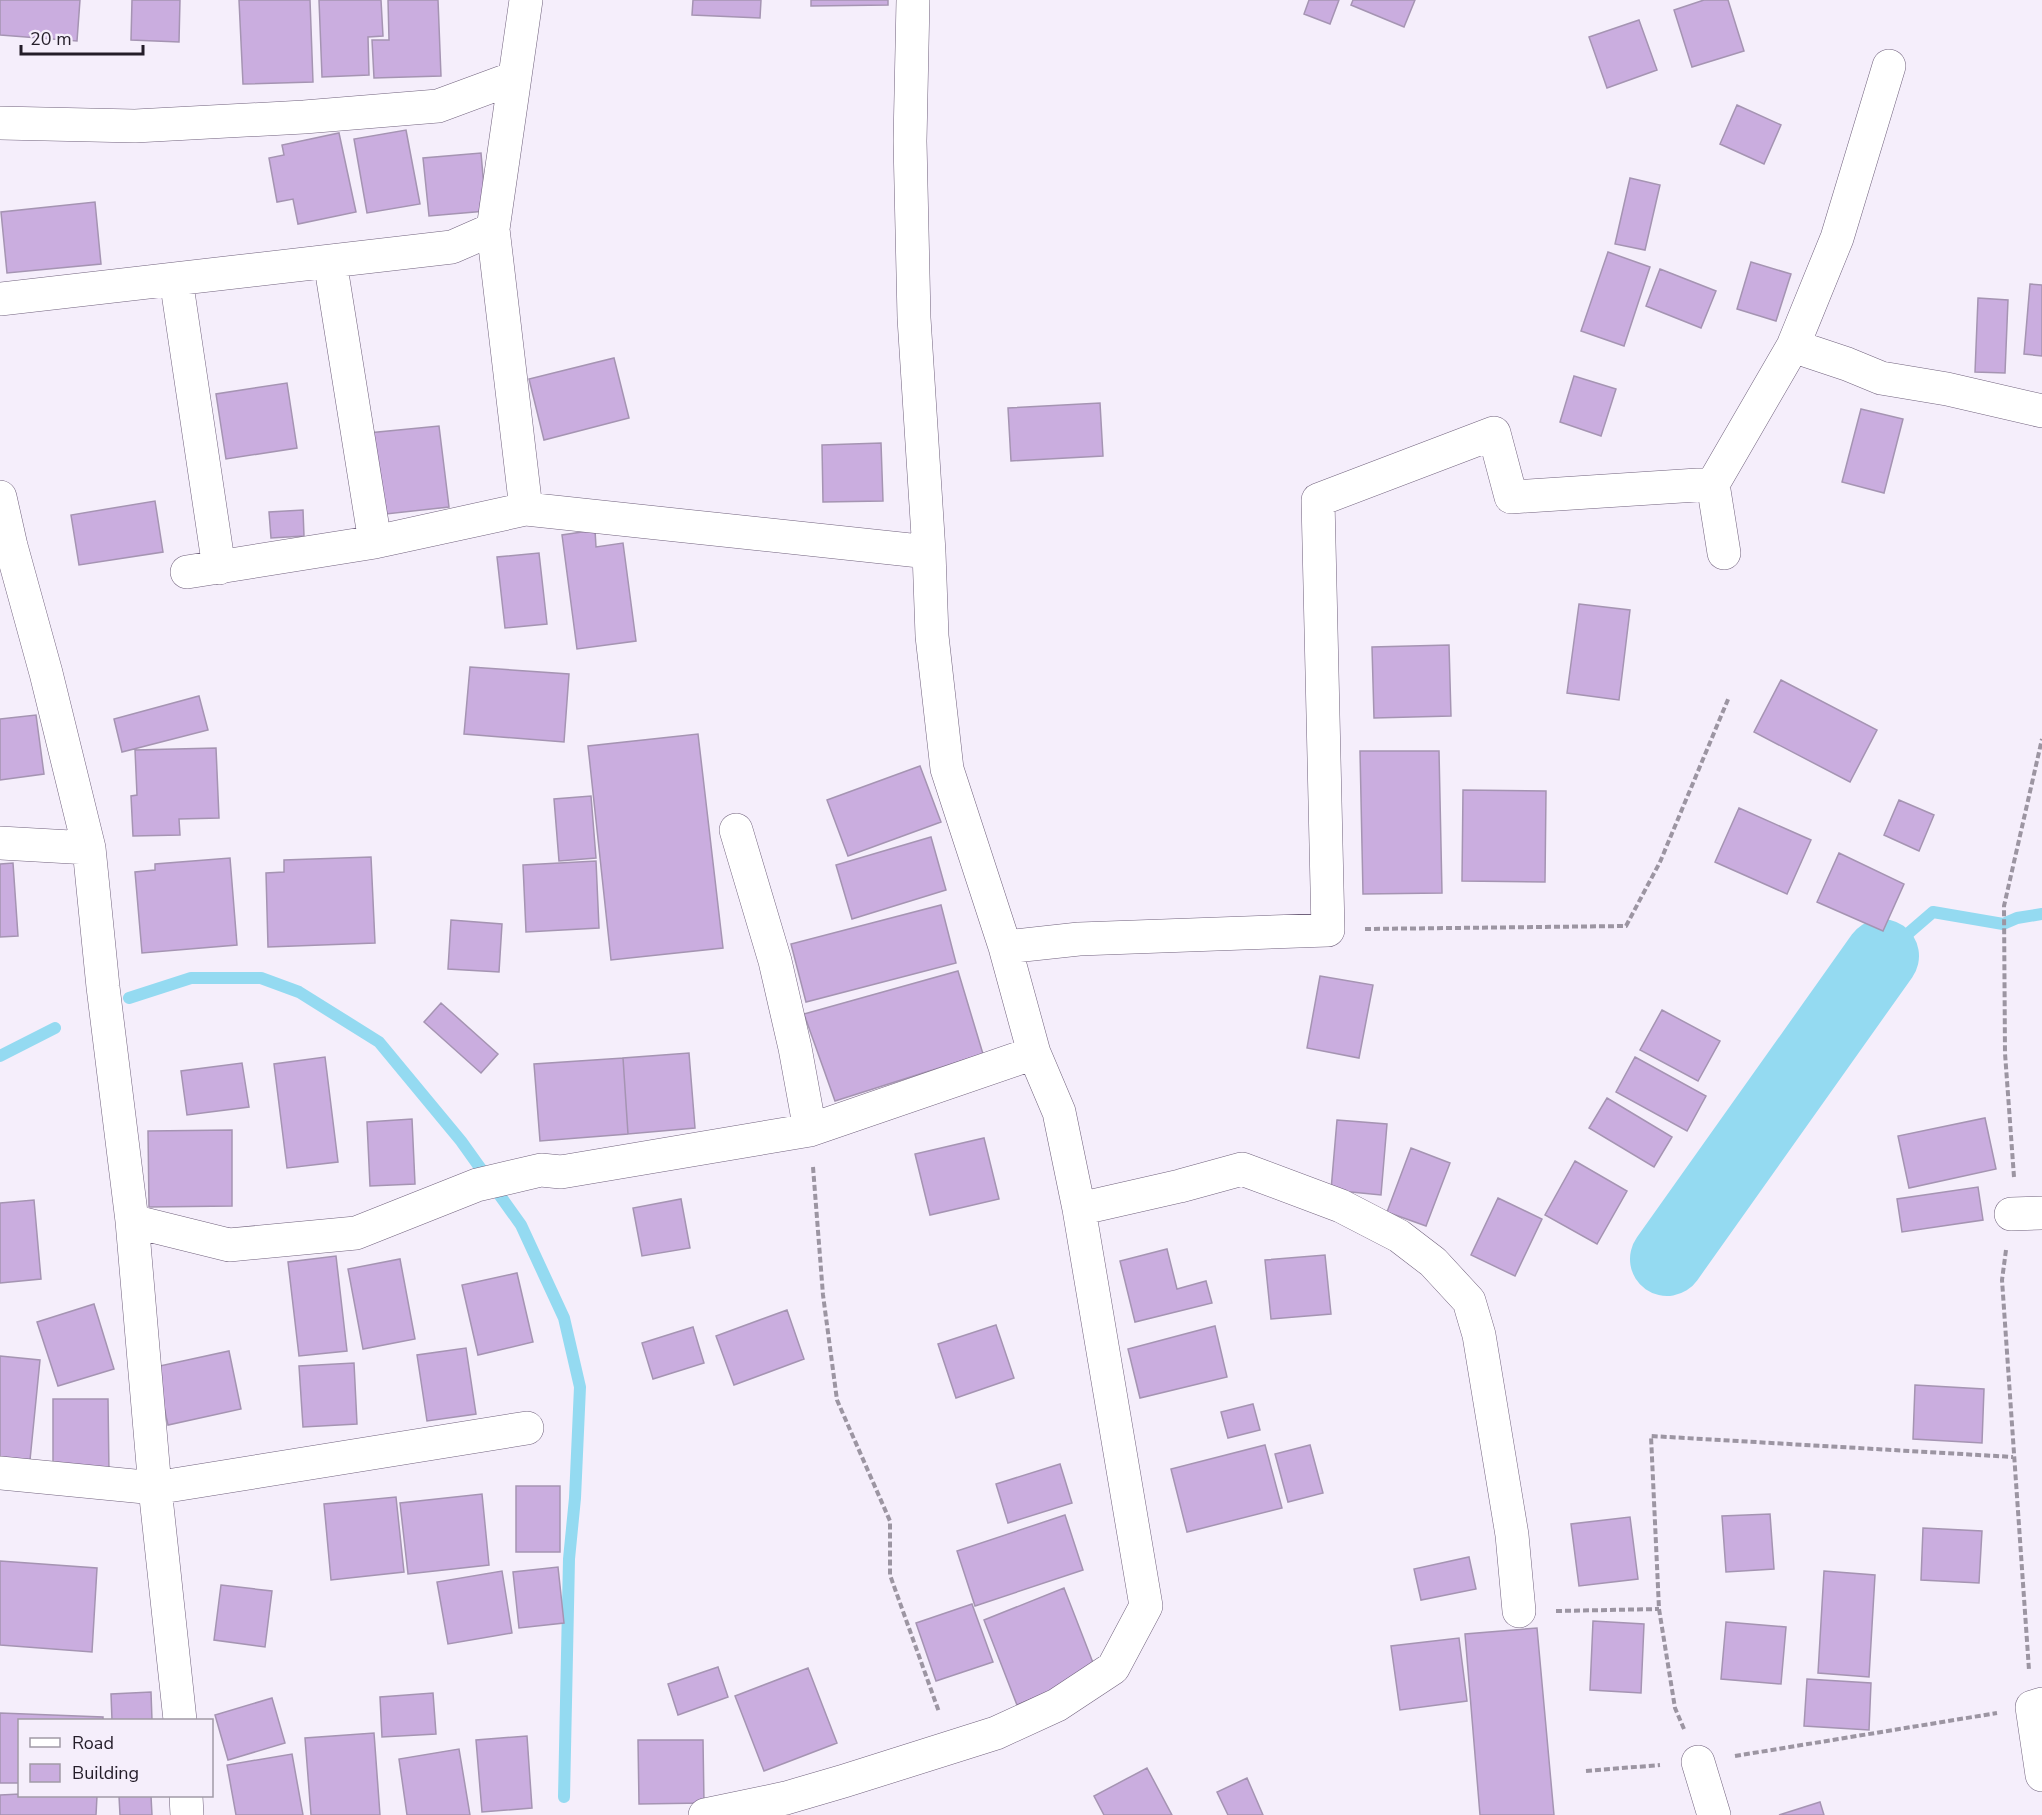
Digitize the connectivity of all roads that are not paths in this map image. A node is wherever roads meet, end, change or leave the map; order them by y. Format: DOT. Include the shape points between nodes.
graph roads {
  1 [pos="526,0"];
  2 [pos="913,0"];
  3 [pos="1889,66"];
  4 [pos="514,78"];
  5 [pos="0,123"];
  6 [pos="493,229"];
  7 [pos="330,261"];
  8 [pos="176,279"];
  9 [pos="0,299"];
  10 [pos="1793,346"];
  11 [pos="2042,411"];
  12 [pos="1713,484"];
  13 [pos="0,497"];
  14 [pos="526,508"];
  15 [pos="375,542"];
  16 [pos="5,546"];
  17 [pos="929,552"];
  18 [pos="1724,553"];
  19 [pos="219,568"];
  20 [pos="187,572"];
  21 [pos="736,830"];
  22 [pos="0,843"];
  23 [pos="89,848"];
  24 [pos="1005,947"];
  25 [pos="1034,1053"];
  26 [pos="810,1130"];
  27 [pos="1079,1209"];
  28 [pos="132,1221"];
  29 [pos="527,1428"];
  30 [pos="0,1473"];
  31 [pos="155,1488"];
  32 [pos="1520,1611"];
  33 [pos="2037,1706"];
  34 [pos="180,1719"];
  35 [pos="1698,1762"];
  36 [pos="2042,1775"];
  37 [pos="186,1797"];
  38 [pos="187,1815"];
  39 [pos="705,1815"];
  40 [pos="1714,1815"];
  1 -- 4 [label="street"];
  2 -- 17 [label="street" via="910,141 914,318"];
  3 -- 10 [label="street" via="1837,238"];
  4 -- 5 [label="street" via="438,106 135,126"];
  4 -- 6 [label="street"];
  6 -- 7 [label="street" via="452,247"];
  6 -- 14 [label="street"];
  7 -- 8 [label="street"];
  7 -- 15 [label="street"];
  8 -- 9 [label="street"];
  8 -- 19 [label="street"];
  10 -- 11 [label="street" via="1881,378"];
  10 -- 12 [label="street"];
  12 -- 18 [label="street"];
  12 -- 24 [label="street" via="1511,497 1494,433 1318,500 1328,930 1079,939"];
  13 -- 16 [label="street"];
  14 -- 15 [label="street"];
  14 -- 17 [label="street"];
  15 -- 19 [label="street"];
  16 -- 23 [label="street" via="46,673"];
  17 -- 24 [label="street" via="932,636 947,769"];
  19 -- 20 [label="street"];
  21 -- 26 [label="street" via="775,961"];
  22 -- 23 [label="street"];
  23 -- 28 [label="street"];
  24 -- 25 [label="street"];
  25 -- 26 [label="street"];
  25 -- 27 [label="street" via="1059,1112"];
  26 -- 28 [label="street" via="561,1172 541,1170 477,1185 356,1233 229,1245"];
  27 -- 32 [label="street" via="1242,1169 1341,1206 1399,1236 1433,1262 1469,1300 1479,1335 1512,1535"];
  27 -- 39 [label="street" via="1146,1606 1113,1668 1057,1705 996,1733 797,1794"];
  28 -- 31 [label="street"];
  29 -- 31 [label="street"];
  30 -- 31 [label="street"];
  31 -- 34 [label="street"];
  33 -- 36 [label="street"];
  35 -- 40 [label="street"];
  37 -- 38 [label="street"];
}
